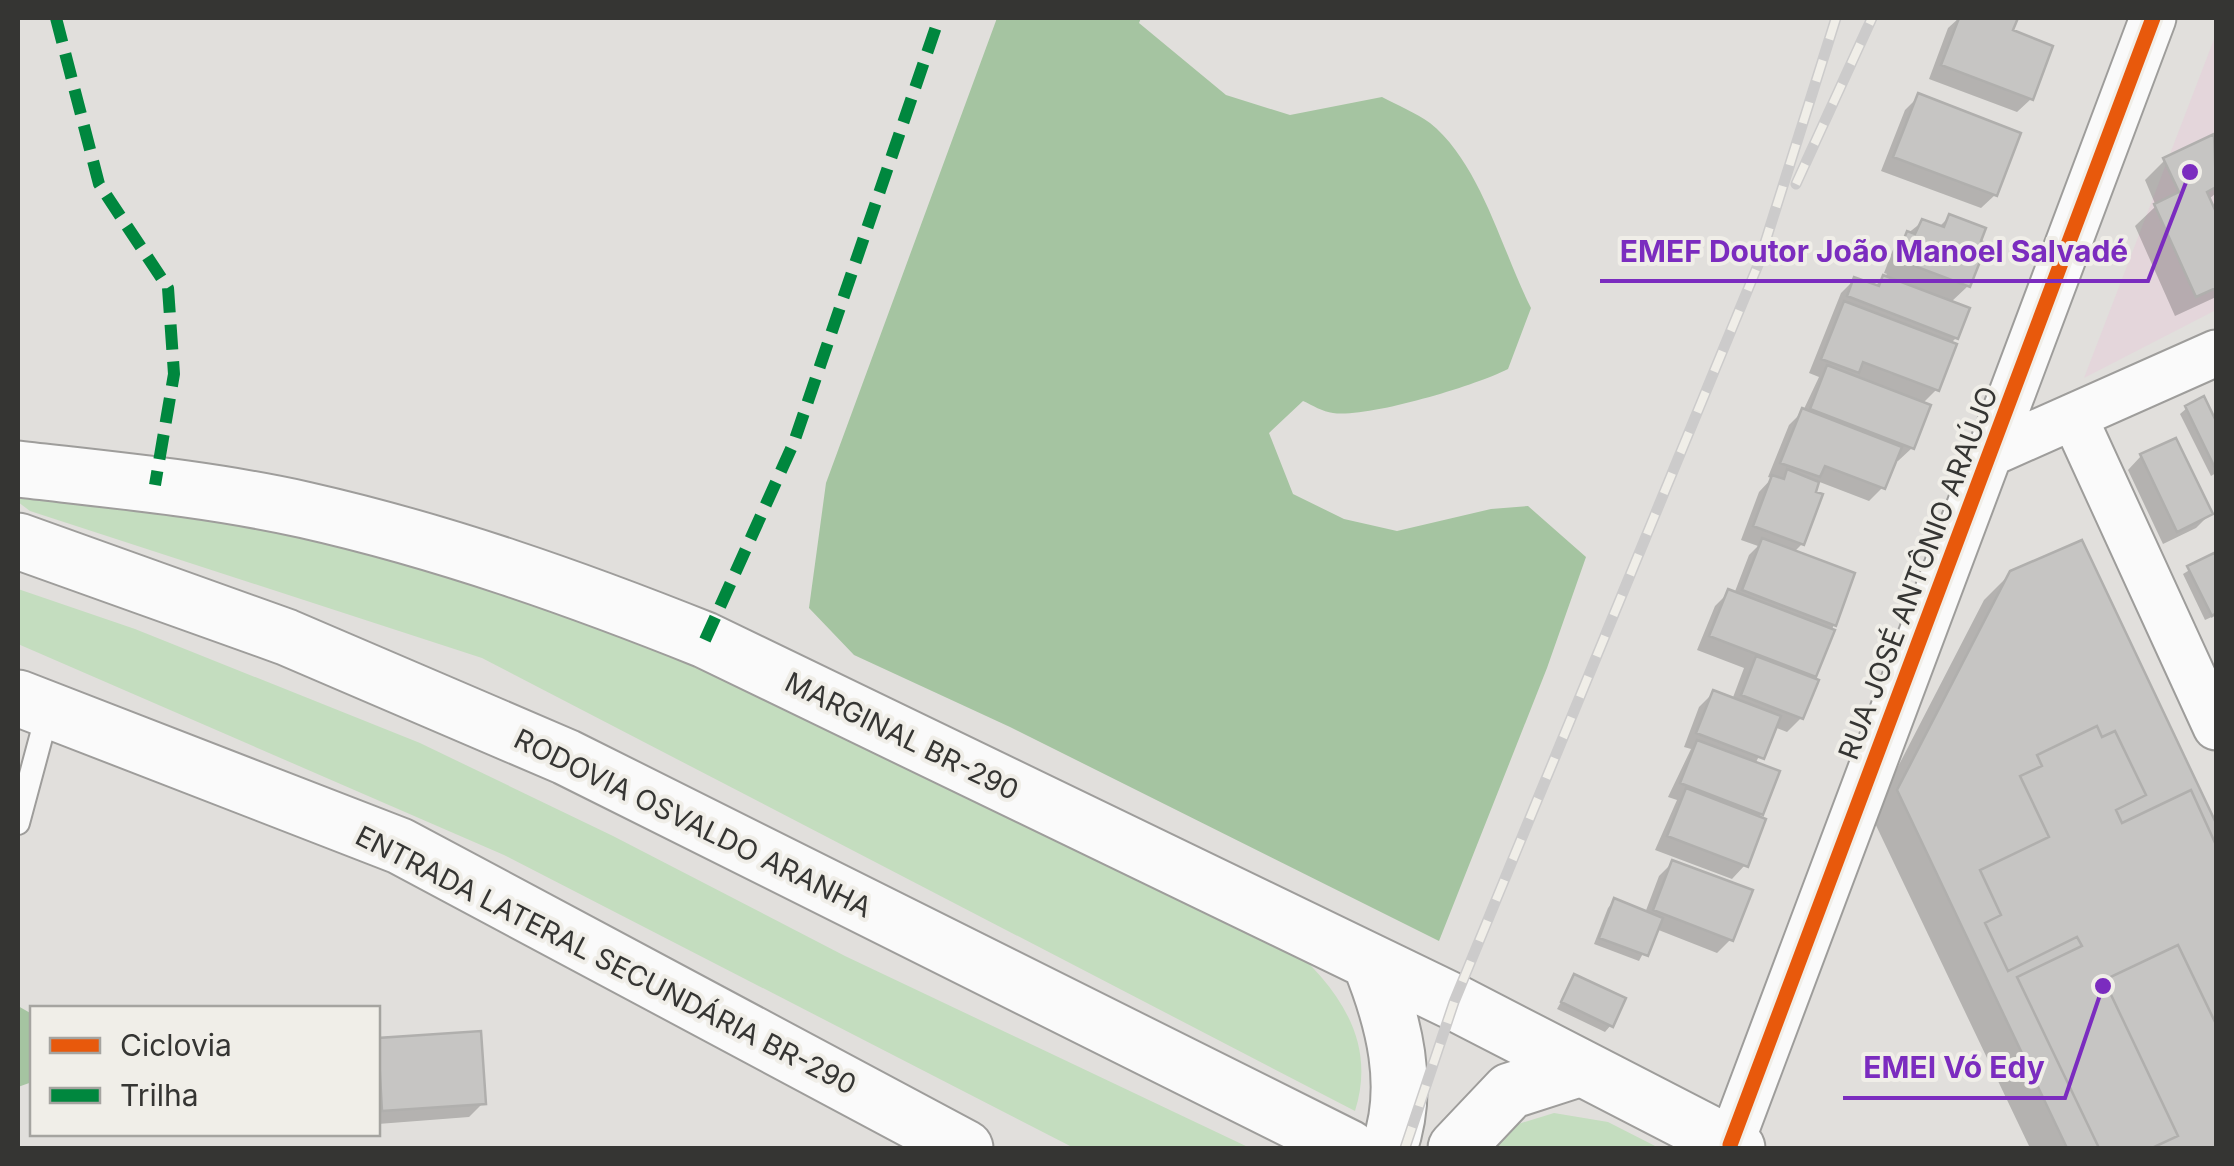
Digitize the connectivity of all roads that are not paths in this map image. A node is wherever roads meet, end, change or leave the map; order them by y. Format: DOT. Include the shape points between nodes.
graph roads {
  1 [pos="2153,18"];
  2 [pos="2216,353"];
  3 [pos="2074,417"];
  4 [pos="1989,454"];
  5 [pos="18,469"];
  6 [pos="18,541"];
  7 [pos="33,704"];
  8 [pos="2216,728"];
  9 [pos="18,823"];
  10 [pos="1370,962"];
  11 [pos="1581,1068"];
  12 [pos="1734,1147"];
  13 [pos="965,1148"];
  14 [pos="1349,1148"];
  15 [pos="1389,1148"];
  16 [pos="1456,1148"];
  1 -- 4 [label="street, RUA JOSÉ ANTÔNIO ARAÚJO"];
  2 -- 3 [label="street"];
  3 -- 4 [label="street"];
  3 -- 8 [label="street"];
  4 -- 12 [label="street, RUA JOSÉ ANTÔNIO ARAÚJO"];
  5 -- 10 [label="main road, MARGINAL BR-290" via="304,510 590,594 705,640"];
  6 -- 14 [label="main road, RODOVIA OSVALDO ARANHA" via="286,637 566,757"];
  7 -- 9 [label="lane"];
  7 -- 13 [label="main road, ENTRADA LATERAL SECUNDÁRIA BR-290" via="400,846"];
  10 -- 11 [label="main road, MARGINAL BR-290"];
  10 -- 15 [label="main road" via="1398,1047 1398,1123"];
  11 -- 12 [label="main road, MARGINAL BR-290"];
  11 -- 16 [label="main road" via="1510,1090"];
}
